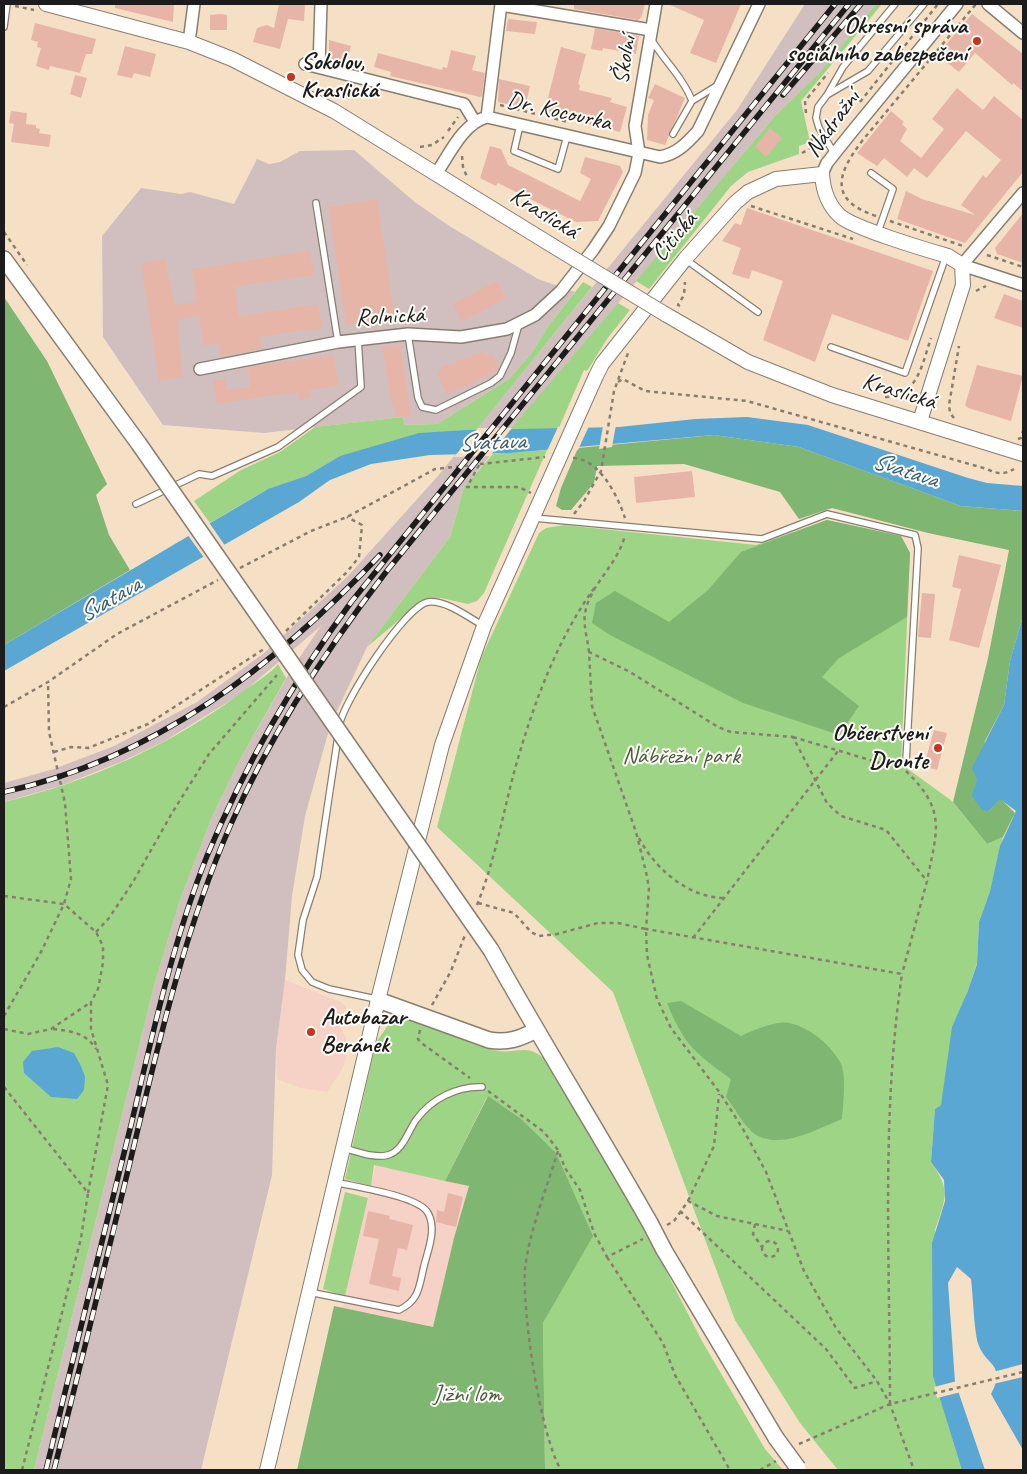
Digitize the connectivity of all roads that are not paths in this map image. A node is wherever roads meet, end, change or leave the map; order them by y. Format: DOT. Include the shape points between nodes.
graph roads {
  1 [pos="8,4"];
  2 [pos="194,4"];
  3 [pos="321,4"];
  4 [pos="501,4"];
  5 [pos="656,4"];
  6 [pos="759,4"];
  7 [pos="895,4"];
  8 [pos="924,4"];
  9 [pos="957,4"];
  10 [pos="988,4"];
  11 [pos="42,7"];
  12 [pos="4,27"];
  13 [pos="1023,33"];
  14 [pos="650,34"];
  15 [pos="189,42"];
  16 [pos="305,64"];
  17 [pos="319,66"];
  18 [pos="722,82"];
  19 [pos="827,95"];
  20 [pos="692,101"];
  21 [pos="487,117"];
  22 [pos="474,122"];
  23 [pos="520,125"];
  24 [pos="673,134"];
  25 [pos="567,136"];
  26 [pos="640,153"];
  27 [pos="834,154"];
  28 [pos="871,173"];
  29 [pos="436,174"];
  30 [pos="822,174"];
  31 [pos="1023,193"];
  32 [pos="316,203"];
  33 [pos="878,232"];
  34 [pos="946,256"];
  35 [pos="4,259"];
  36 [pos="686,259"];
  37 [pos="962,265"];
  38 [pos="569,282"];
  39 [pos="1023,285"];
  40 [pos="758,312"];
  41 [pos="519,323"];
  42 [pos="408,334"];
  43 [pos="358,339"];
  44 [pos="338,342"];
  45 [pos="832,348"];
  46 [pos="200,369"];
  47 [pos="920,421"];
  48 [pos="1023,454"];
  49 [pos="136,504"];
  50 [pos="534,518"];
  51 [pos="484,626"];
  52 [pos="906,761"];
  53 [pos="378,1000"];
  54 [pos="536,1030"];
  55 [pos="482,1087"];
  56 [pos="343,1148"];
  57 [pos="335,1182"];
  58 [pos="309,1292"];
  59 [pos="799,1469"];
  60 [pos="268,1470"];
  1 -- 12 [label="lane"];
  2 -- 15 [label="street"];
  3 -- 17 [label="street"];
  4 -- 14 [label="street"];
  4 -- 21 [label="street"];
  5 -- 14 [label="street, Školní"];
  6 -- 18 [label="street, Dr. Kocourka"];
  7 -- 19 [label="lane" via="843,67"];
  8 -- 19 [label="lane" via="868,71"];
  9 -- 27 [label="street, Nádražní"];
  10 -- 13 [label="street"];
  11 -- 15 [label="street, Kraslická"];
  14 -- 20 [label="lane"];
  14 -- 26 [label="street, Školní" via="635,126"];
  15 -- 29 [label="street, Kraslická" via="232,59 334,111"];
  16 -- 17 [label="street"];
  17 -- 22 [label="street" via="464,104"];
  18 -- 20 [label="lane"];
  18 -- 26 [label="street, Dr. Kocourka" via="698,131 684,146 660,157"];
  19 -- 27 [label="lane" via="816,111 821,133"];
  20 -- 24 [label="lane"];
  21 -- 22 [label="street, Dr. Kocourka"];
  21 -- 23 [label="street, Dr. Kocourka"];
  22 -- 29 [label="street, Dr. Kocourka"];
  23 -- 25 [label="street, Dr. Kocourka"];
  23 -- 25 [label="lane" via="514,151 558,169"];
  25 -- 26 [label="street, Dr. Kocourka"];
  26 -- 38 [label="street, Dr. Kocourka" via="635,173 609,226"];
  27 -- 30 [label="street, Nádražní"];
  28 -- 33 [label="lane" via="893,189"];
  29 -- 47 [label="street, Kraslická, bridge" via="748,362 832,395"];
  30 -- 33 [label="street, Nádražní" via="822,187 839,216"];
  30 -- 36 [label="street, Citická" via="776,179 748,192"];
  31 -- 37 [label="street"];
  32 -- 44 [label="lane"];
  33 -- 34 [label="street, Nádražní"];
  34 -- 37 [label="street, Nádražní"];
  34 -- 45 [label="lane" via="905,373"];
  35 -- 54 [label="main road, bridge" via="139,444 491,950"];
  36 -- 40 [label="lane"];
  36 -- 50 [label="street, Citická, bridge" via="602,364"];
  37 -- 39 [label="street, Nádražní"];
  37 -- 47 [label="street" via="963,284"];
  38 -- 41 [label="street, Rolnická" via="535,315"];
  41 -- 42 [label="street, Rolnická" via="507,329 461,337"];
  41 -- 42 [label="lane" via="511,353 500,376 436,410 422,407 418,398"];
  42 -- 43 [label="street, Rolnická"];
  43 -- 44 [label="street, Rolnická"];
  43 -- 49 [label="lane" via="361,386 302,430 278,447 229,469 212,476 199,474"];
  44 -- 46 [label="street, Rolnická"];
  47 -- 48 [label="street, Kraslická"];
  50 -- 51 [label="street, Citická"];
  50 -- 52 [label="lane" via="762,539 827,514 915,535 918,548"];
  51 -- 53 [label="street, Citická" via="442,745"];
  51 -- 53 [label="lane" via="435,602 416,608 392,634 361,680 340,722 318,877 303,920 298,955 302,970 312,982"];
  53 -- 54 [label="main road" via="498,1041 517,1039"];
  53 -- 56 [label="street, Citická"];
  54 -- 59 [label="main road, bridge" via="776,1438"];
  55 -- 56 [label="lane" via="458,1090 428,1107 396,1151 387,1155"];
  56 -- 57 [label="street, Citická"];
  57 -- 58 [label="street, Citická"];
  57 -- 58 [label="lane" via="416,1202 428,1213 432,1231 417,1295 410,1305 399,1310"];
  58 -- 60 [label="street, Citická"];
}
